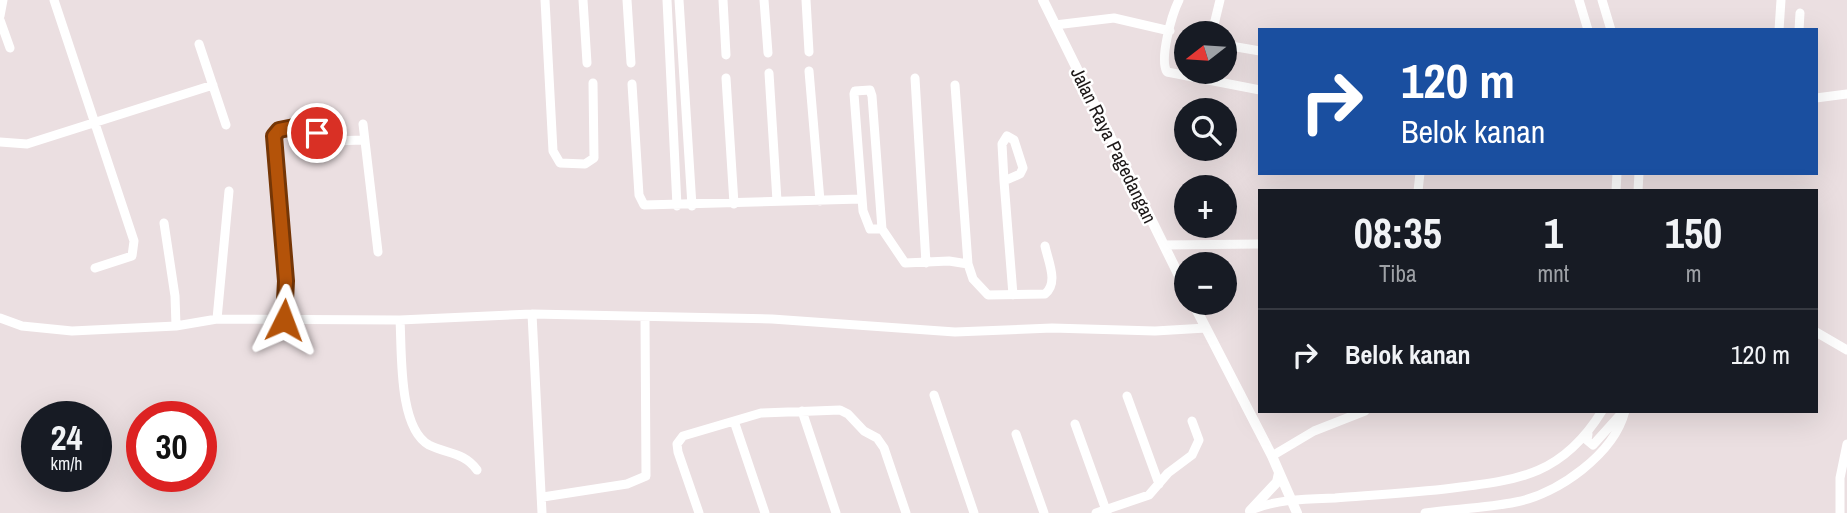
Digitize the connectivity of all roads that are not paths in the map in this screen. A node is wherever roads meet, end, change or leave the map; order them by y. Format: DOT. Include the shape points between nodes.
graph roads {
  1 [pos="3,0"];
  2 [pos="54,0"];
  3 [pos="545,0"];
  4 [pos="583,0"];
  5 [pos="627,0"];
  6 [pos="667,0"];
  7 [pos="680,0"];
  8 [pos="723,0"];
  9 [pos="764,0"];
  10 [pos="806,0"];
  11 [pos="1043,0"];
  12 [pos="1179,0"];
  13 [pos="1220,0"];
  14 [pos="1579,0"];
  15 [pos="1602,0"];
  16 [pos="1781,0"];
  17 [pos="1800,13"];
  18 [pos="0,18"];
  19 [pos="1215,21"];
  20 [pos="1055,25"];
  21 [pos="1587,28"];
  22 [pos="1610,28"];
  23 [pos="1779,28"];
  24 [pos="1799,28"];
  25 [pos="1170,31"];
  26 [pos="199,44"];
  27 [pos="10,48"];
  28 [pos="1237,48"];
  29 [pos="1258,51"];
  30 [pos="809,52"];
  31 [pos="768,53"];
  32 [pos="726,55"];
  33 [pos="587,63"];
  34 [pos="631,63"];
  35 [pos="809,71"];
  36 [pos="769,73"];
  37 [pos="726,78"];
  38 [pos="915,78"];
  39 [pos="593,83"];
  40 [pos="632,84"];
  41 [pos="213,85"];
  42 [pos="955,85"];
  43 [pos="1258,90"];
  44 [pos="1847,94"];
  45 [pos="1818,98"];
  46 [pos="95,123"];
  47 [pos="363,124"];
  48 [pos="226,125"];
  49 [pos="363,140"];
  50 [pos="0,142"];
  51 [pos="1004,181"];
  52 [pos="229,191"];
  53 [pos="861,199"];
  54 [pos="777,201"];
  55 [pos="820,201"];
  56 [pos="734,204"];
  57 [pos="677,206"];
  58 [pos="692,206"];
  59 [pos="164,223"];
  60 [pos="882,229"];
  61 [pos="1258,244"];
  62 [pos="1164,245"];
  63 [pos="1045,246"];
  64 [pos="378,252"];
  65 [pos="926,263"];
  66 [pos="968,264"];
  67 [pos="1174,265"];
  68 [pos="95,268"];
  69 [pos="1013,295"];
  70 [pos="532,314"];
  71 [pos="1199,315"];
  72 [pos="0,318"];
  73 [pos="645,318"];
  74 [pos="217,319"];
  75 [pos="284,320"];
  76 [pos="400,320"];
  77 [pos="176,326"];
  78 [pos="1206,328"];
  79 [pos="1818,333"];
  80 [pos="1847,350"];
  81 [pos="934,395"];
  82 [pos="1127,396"];
  83 [pos="802,411"];
  84 [pos="1360,413"];
  85 [pos="1601,413"];
  86 [pos="1622,413"];
  87 [pos="1623,413"];
  88 [pos="734,421"];
  89 [pos="1192,421"];
  90 [pos="1076,424"];
  91 [pos="1016,434"];
  92 [pos="1588,434"];
  93 [pos="1847,444"];
  94 [pos="1272,456"];
  95 [pos="477,470"];
  96 [pos="1279,473"];
  97 [pos="1159,484"];
  98 [pos="543,497"];
  99 [pos="1291,500"];
  100 [pos="1107,511"];
  101 [pos="1248,512"];
  102 [pos="542,513"];
  103 [pos="699,513"];
  104 [pos="765,513"];
  105 [pos="836,513"];
  106 [pos="906,513"];
  107 [pos="974,513"];
  108 [pos="1044,513"];
  109 [pos="1096,513"];
  110 [pos="1297,513"];
  111 [pos="1425,513"];
  112 [pos="1840,513"];
  1 -- 18 [label="street"];
  2 -- 46 [label="street"];
  3 -- 39 [label="street" via="553,151 560,163 585,164 594,158"];
  4 -- 33 [label="street"];
  5 -- 34 [label="street"];
  6 -- 57 [label="street"];
  7 -- 58 [label="street"];
  8 -- 32 [label="street"];
  9 -- 31 [label="street"];
  10 -- 30 [label="street"];
  11 -- 20 [label="street, Jalan Raya Pagedangan"];
  12 -- 25 [label="street"];
  13 -- 19 [label="street"];
  14 -- 21 [label="street"];
  15 -- 22 [label="street"];
  16 -- 23 [label="street"];
  17 -- 24 [label="street"];
  18 -- 27 [label="street"];
  20 -- 25 [label="street" via="1114,18"];
  20 -- 62 [label="street, Jalan Raya Pagedangan"];
  25 -- 43 [label="street" via="1163,64 1167,72"];
  26 -- 41 [label="street"];
  28 -- 29 [label="street"];
  35 -- 55 [label="street"];
  36 -- 54 [label="street"];
  37 -- 56 [label="street"];
  38 -- 65 [label="street"];
  40 -- 57 [label="street" via="640,201 649,207"];
  41 -- 46 [label="street"];
  41 -- 48 [label="street"];
  42 -- 66 [label="street"];
  44 -- 45 [label="street"];
  46 -- 50 [label="street" via="27,144"];
  46 -- 68 [label="street" via="134,242 132,257"];
  47 -- 49 [label="street"];
  49 -- 64 [label="street"];
  49 -- 75 [label="street" via="332,141 294,127 274,136 286,281"];
  51 -- 51 [label="street" via="1023,168 1012,137 1007,136 1002,144"];
  51 -- 69 [label="street"];
  52 -- 74 [label="street"];
  53 -- 55 [label="street"];
  53 -- 60 [label="street" via="868,226"];
  53 -- 60 [label="street" via="854,94 867,90 872,96"];
  54 -- 55 [label="street"];
  54 -- 56 [label="street"];
  56 -- 58 [label="street"];
  57 -- 58 [label="street"];
  59 -- 77 [label="street"];
  60 -- 65 [label="street" via="905,263"];
  61 -- 62 [label="street"];
  62 -- 67 [label="street, Jalan Raya Pagedangan"];
  63 -- 69 [label="street" via="1051,289 1045,294"];
  65 -- 66 [label="street"];
  66 -- 69 [label="street" via="984,294"];
  70 -- 73 [label="street"];
  70 -- 76 [label="street"];
  70 -- 98 [label="street"];
  71 -- 78 [label="street"];
  72 -- 77 [label="street" via="22,326 72,331"];
  73 -- 78 [label="street" via="772,319 955,332"];
  73 -- 98 [label="street" via="646,476 627,484"];
  74 -- 75 [label="street"];
  74 -- 77 [label="street"];
  75 -- 76 [label="street"];
  76 -- 95 [label="street" via="411,423 429,445 461,456"];
  78 -- 94 [label="street"];
  79 -- 80 [label="street"];
  81 -- 107 [label="street"];
  82 -- 97 [label="street"];
  83 -- 88 [label="street" via="761,413"];
  83 -- 105 [label="street"];
  83 -- 106 [label="street" via="840,410 877,438"];
  84 -- 94 [label="street" via="1314,431"];
  85 -- 92 [label="street"];
  86 -- 92 [label="street" via="1593,445"];
  87 -- 111 [label="street" via="1604,447 1575,474 1519,502"];
  88 -- 103 [label="street" via="683,436 677,444"];
  88 -- 104 [label="street"];
  89 -- 97 [label="street" via="1198,448"];
  90 -- 100 [label="street"];
  91 -- 108 [label="street"];
  92 -- 99 [label="street" via="1563,457 1515,481"];
  93 -- 112 [label="street" via="1840,478"];
  94 -- 96 [label="street"];
  96 -- 99 [label="street"];
  96 -- 101 [label="street" via="1277,482"];
  97 -- 100 [label="street" via="1149,495"];
  98 -- 102 [label="street"];
  99 -- 101 [label="street" via="1274,501"];
  99 -- 110 [label="street"];
  100 -- 109 [label="street"];
}
